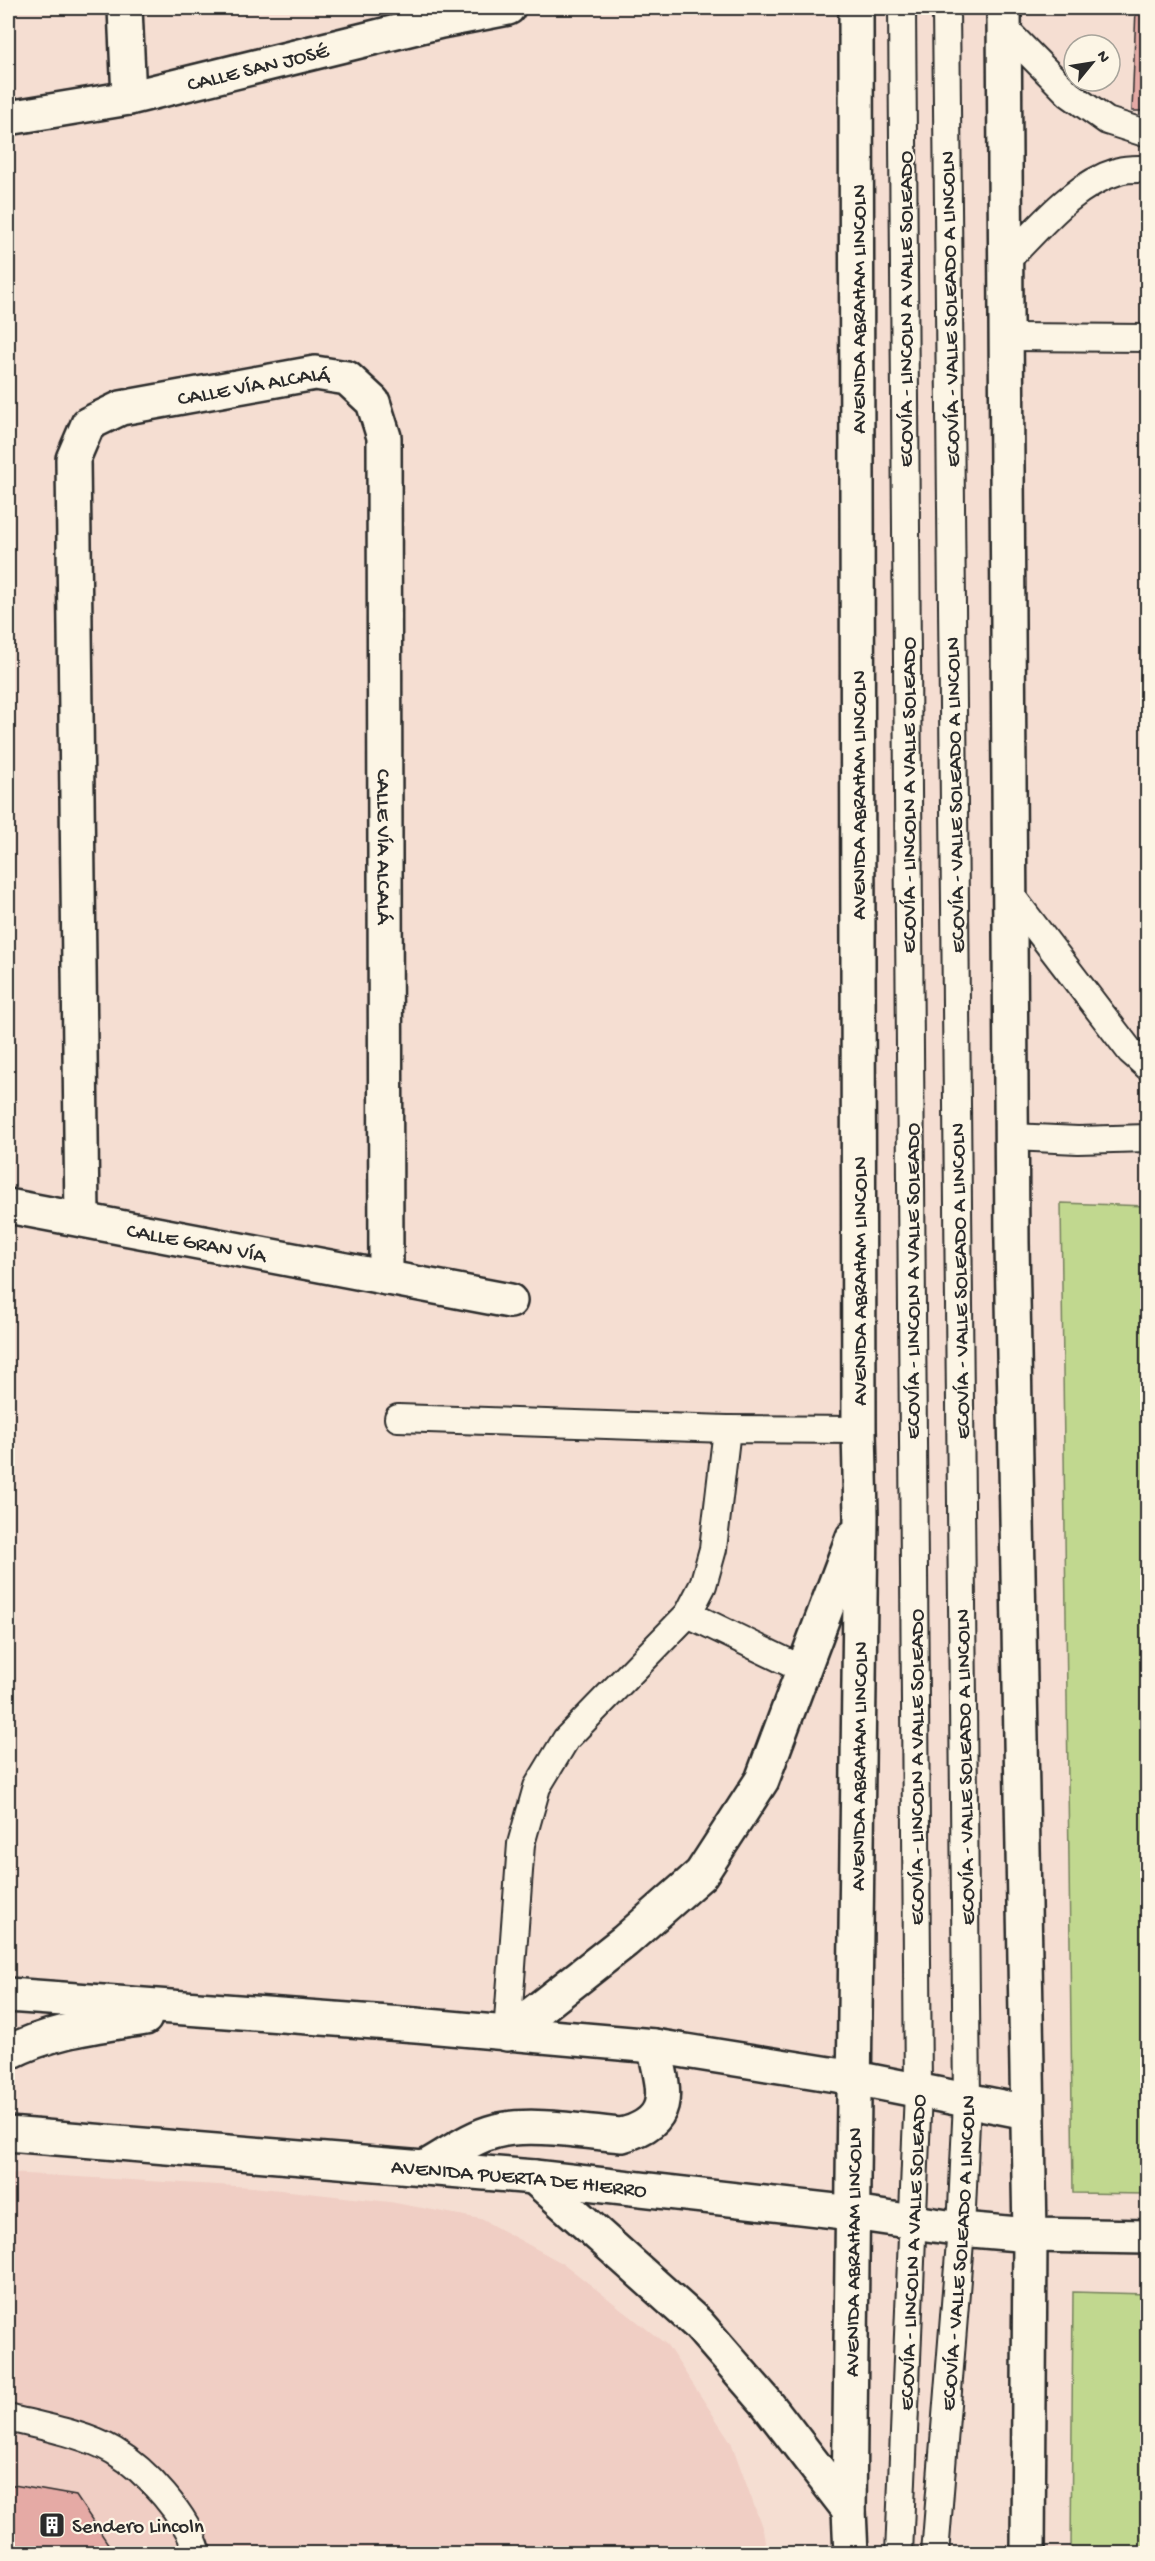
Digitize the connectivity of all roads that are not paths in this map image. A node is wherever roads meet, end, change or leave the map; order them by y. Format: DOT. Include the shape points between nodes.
graph roads {
  1 [pos="125,8"];
  2 [pos="508,8"];
  3 [pos="856,8"];
  4 [pos="902,8"];
  5 [pos="946,8"];
  6 [pos="441,14"];
  7 [pos="1004,18"];
  8 [pos="129,98"];
  9 [pos="8,118"];
  10 [pos="1148,134"];
  11 [pos="1148,169"];
  12 [pos="1006,261"];
  13 [pos="1006,338"];
  14 [pos="1148,338"];
  15 [pos="1010,894"];
  16 [pos="1148,1068"];
  17 [pos="1012,1137"];
  18 [pos="1148,1138"];
  19 [pos="8,1206"];
  20 [pos="82,1219"];
  21 [pos="386,1278"];
  22 [pos="510,1301"];
  23 [pos="398,1418"];
  24 [pos="727,1429"];
  25 [pos="859,1430"];
  26 [pos="861,1516"];
  27 [pos="688,1614"];
  28 [pos="802,1669"];
  29 [pos="8,1995"];
  30 [pos="209,2009"];
  31 [pos="507,2034"];
  32 [pos="654,2046"];
  33 [pos="8,2054"];
  34 [pos="855,2078"];
  35 [pos="918,2091"];
  36 [pos="967,2101"];
  37 [pos="1027,2112"];
  38 [pos="8,2134"];
  39 [pos="426,2167"];
  40 [pos="534,2177"];
  41 [pos="853,2213"];
  42 [pos="914,2223"];
  43 [pos="962,2229"];
  44 [pos="1030,2235"];
  45 [pos="1148,2237"];
  46 [pos="8,2418"];
  47 [pos="849,2510"];
  48 [pos="198,2553"];
  49 [pos="851,2553"];
  50 [pos="899,2553"];
  51 [pos="935,2553"];
  52 [pos="1028,2553"];
  1 -- 8 [label="main road"];
  2 -- 6 [label="main road, CALLE SAN JOSÉ"];
  3 -- 25 [label="main road, AVENIDA ABRAHAM LINCOLN"];
  4 -- 35 [label="lane, ECOVÍA - LINCOLN A VALLE SOLEADO"];
  5 -- 36 [label="lane, ECOVÍA - VALLE SOLEADO A LINCOLN"];
  6 -- 8 [label="main road, CALLE SAN JOSÉ"];
  7 -- 10 [label="lane" via="1069,94 1107,121"];
  7 -- 12 [label="main road"];
  8 -- 9 [label="main road, CALLE SAN JOSÉ"];
  11 -- 12 [label="lane" via="1121,170 1092,183 1065,201"];
  12 -- 13 [label="main road"];
  13 -- 14 [label="lane"];
  13 -- 15 [label="main road"];
  15 -- 16 [label="lane" via="1130,1051"];
  15 -- 17 [label="main road"];
  17 -- 18 [label="lane"];
  17 -- 37 [label="main road"];
  19 -- 20 [label="main road, CALLE GRAN VÍA"];
  20 -- 21 [label="main road, CALLE GRAN VÍA"];
  20 -- 21 [label="main road, CALLE VÍA ALCALÁ" via="73,459 88,424 121,408 315,374 346,378 373,402 384,437"];
  21 -- 22 [label="main road, CALLE GRAN VÍA"];
  23 -- 24 [label="lane"];
  24 -- 25 [label="lane"];
  24 -- 27 [label="lane" via="713,1549 703,1586"];
  25 -- 26 [label="main road, AVENIDA ABRAHAM LINCOLN"];
  26 -- 28 [label="main road"];
  26 -- 34 [label="main road, AVENIDA ABRAHAM LINCOLN"];
  27 -- 28 [label="lane"];
  27 -- 31 [label="lane" via="566,1739 537,1787 521,1845"];
  28 -- 31 [label="main road" via="762,1780 701,1874 625,1941"];
  29 -- 30 [label="main road"];
  30 -- 31 [label="main road"];
  30 -- 33 [label="main road" via="63,2030 34,2039"];
  31 -- 32 [label="main road"];
  32 -- 34 [label="main road"];
  32 -- 39 [label="main road" via="663,2106 652,2122 638,2131 622,2135 496,2130"];
  34 -- 35 [label="main road"];
  34 -- 41 [label="main road, AVENIDA ABRAHAM LINCOLN"];
  35 -- 36 [label="main road"];
  35 -- 42 [label="lane, ECOVÍA - LINCOLN A VALLE SOLEADO"];
  36 -- 37 [label="main road"];
  36 -- 43 [label="lane, ECOVÍA - VALLE SOLEADO A LINCOLN"];
  37 -- 44 [label="main road"];
  38 -- 39 [label="main road, AVENIDA PUERTA DE HIERRO"];
  39 -- 40 [label="main road, AVENIDA PUERTA DE HIERRO"];
  40 -- 41 [label="main road, AVENIDA PUERTA DE HIERRO"];
  40 -- 47 [label="main road" via="698,2324 765,2401"];
  41 -- 42 [label="main road, AVENIDA PUERTA DE HIERRO"];
  41 -- 47 [label="main road, AVENIDA ABRAHAM LINCOLN"];
  42 -- 43 [label="main road, AVENIDA PUERTA DE HIERRO"];
  42 -- 50 [label="lane, ECOVÍA - LINCOLN A VALLE SOLEADO"];
  43 -- 44 [label="main road, AVENIDA PUERTA DE HIERRO"];
  43 -- 51 [label="lane, ECOVÍA - VALLE SOLEADO A LINCOLN"];
  44 -- 45 [label="main road, AVENIDA PUERTA DE HIERRO"];
  44 -- 52 [label="main road"];
  46 -- 48 [label="lane" via="113,2450 153,2482 178,2514"];
  47 -- 49 [label="main road, AVENIDA ABRAHAM LINCOLN"];
}
